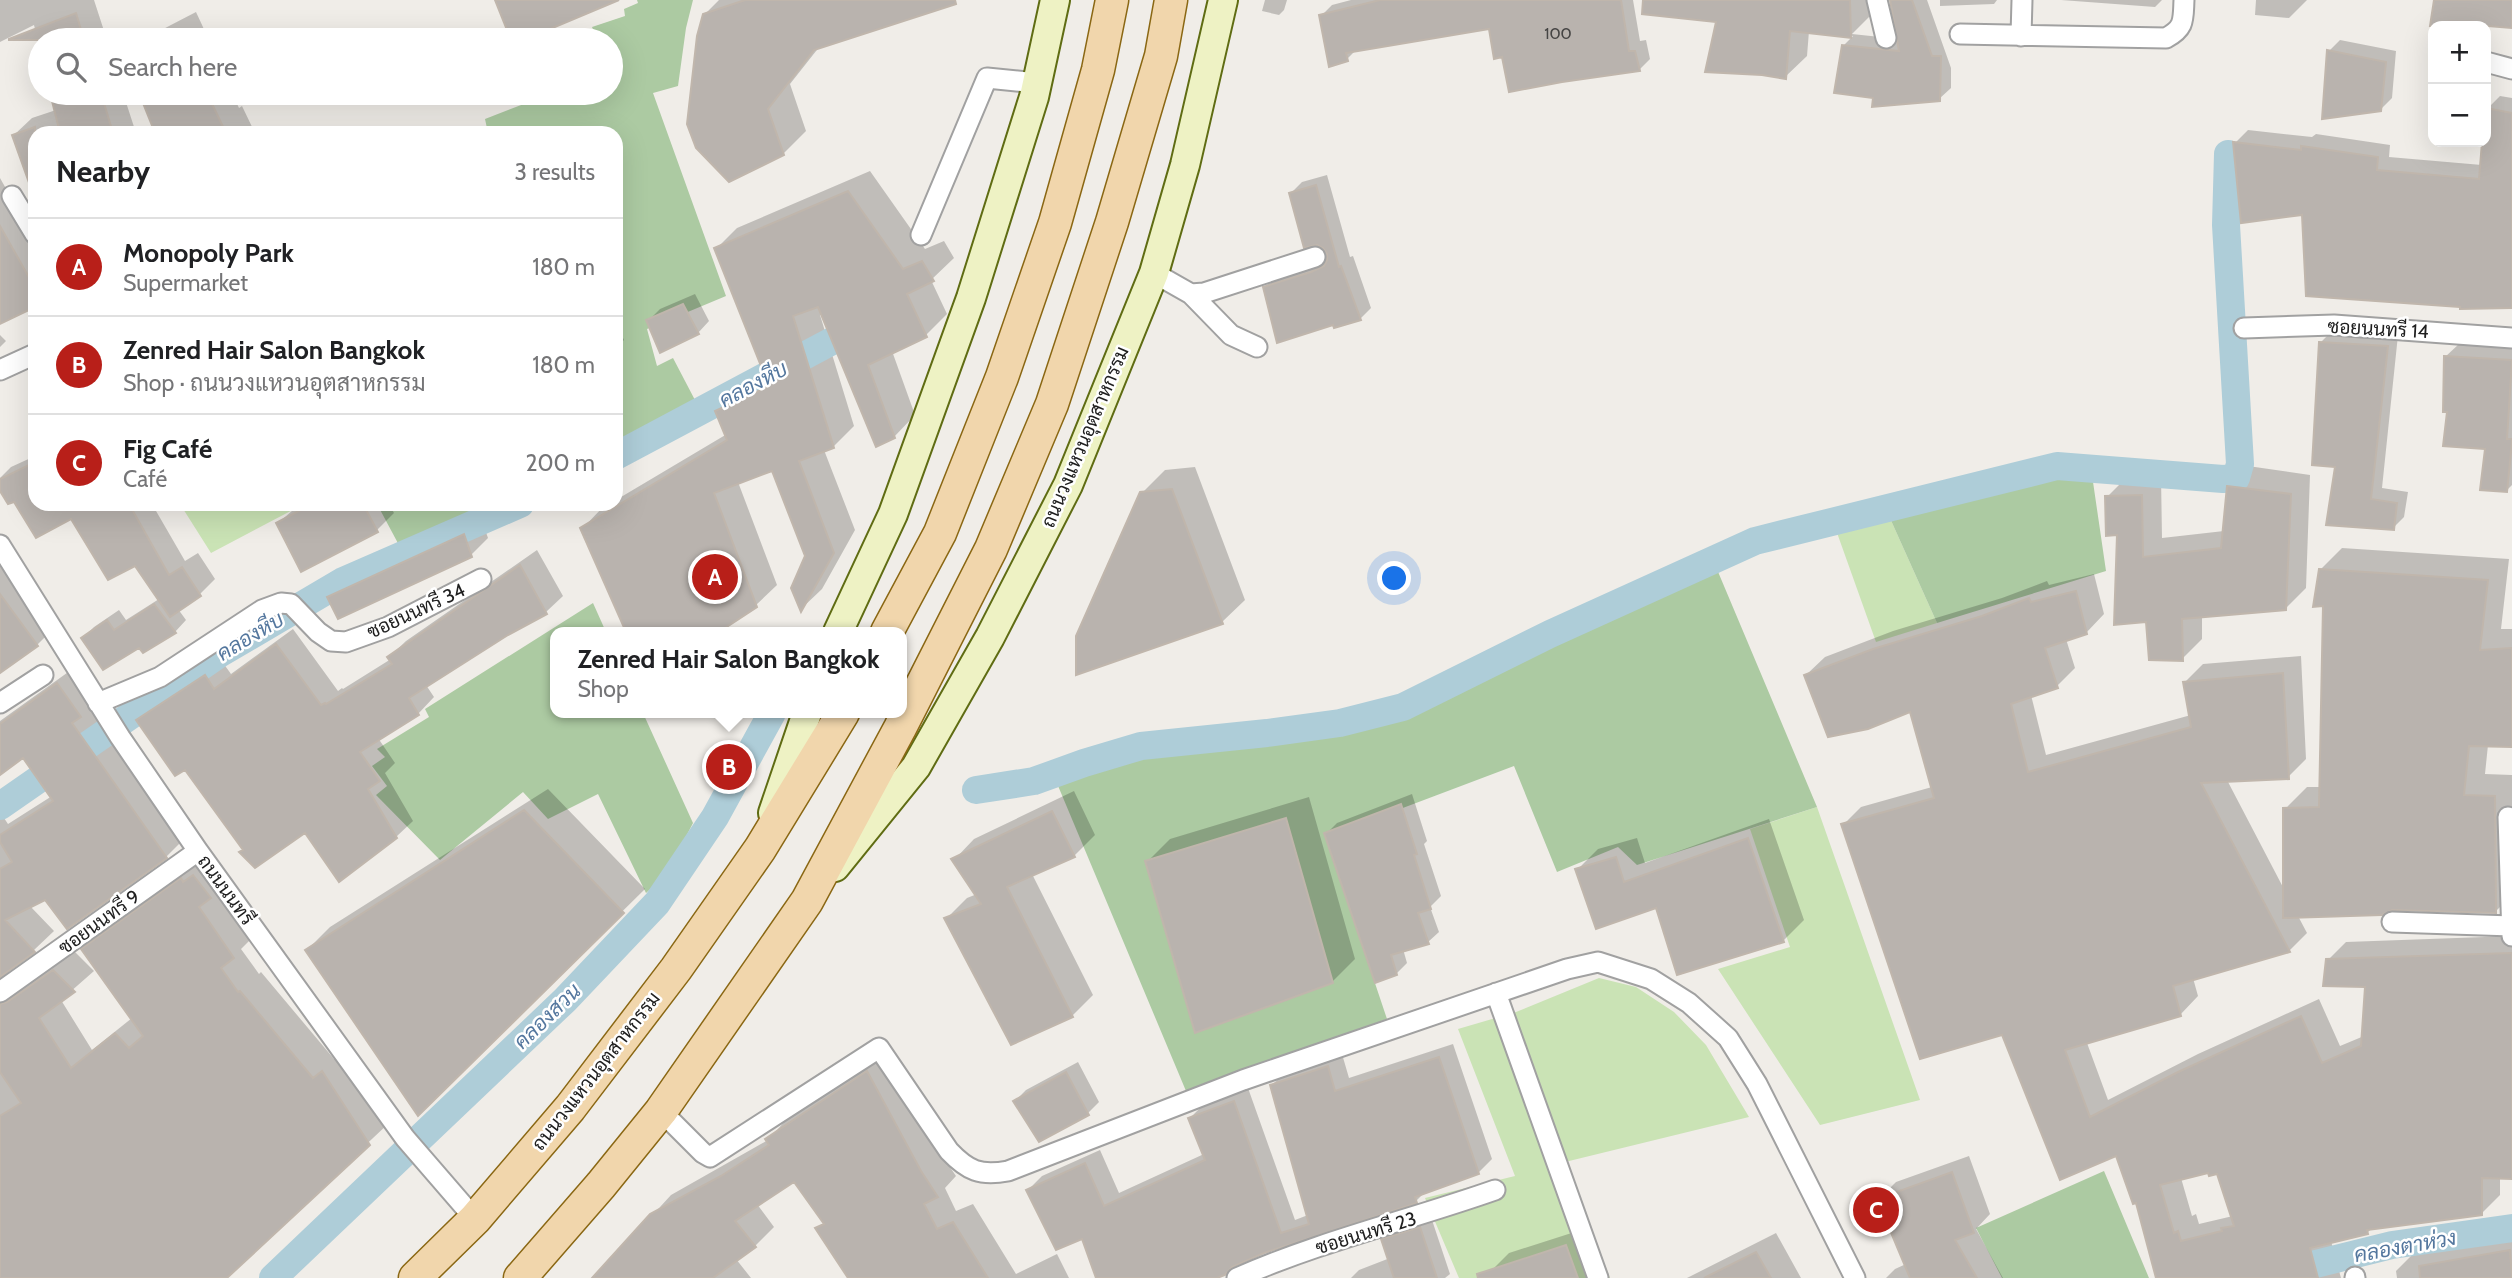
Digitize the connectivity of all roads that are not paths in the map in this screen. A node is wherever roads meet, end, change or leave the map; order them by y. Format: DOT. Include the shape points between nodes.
graph roads {
  1 [pos="1055,0"];
  2 [pos="1112,0"];
  3 [pos="1171,0"];
  4 [pos="1223,0"];
  5 [pos="1877,0"];
  6 [pos="2022,0"];
  7 [pos="2184,0"];
  8 [pos="1960,34"];
  9 [pos="2021,36"];
  10 [pos="1886,38"];
  11 [pos="2491,63"];
  12 [pos="2512,69"];
  13 [pos="1037,83"];
  14 [pos="12,196"];
  15 [pos="28,222"];
  16 [pos="921,235"];
  17 [pos="1315,257"];
  18 [pos="1154,273"];
  19 [pos="1191,294"];
  20 [pos="2244,328"];
  21 [pos="2512,338"];
  22 [pos="1257,347"];
  23 [pos="28,357"];
  24 [pos="0,370"];
  25 [pos="0,545"];
  26 [pos="481,579"];
  27 [pos="840,627"];
  28 [pos="890,627"];
  29 [pos="43,675"];
  30 [pos="0,703"];
  31 [pos="102,709"];
  32 [pos="907,714"];
  33 [pos="805,718"];
  34 [pos="840,718"];
  35 [pos="905,718"];
  36 [pos="2508,817"];
  37 [pos="761,849"];
  38 [pos="198,851"];
  39 [pos="807,901"];
  40 [pos="2392,922"];
  41 [pos="2512,926"];
  42 [pos="2512,936"];
  43 [pos="0,992"];
  44 [pos="1496,993"];
  45 [pos="661,1111"];
  46 [pos="1496,1190"];
  47 [pos="475,1219"];
  48 [pos="415,1278"];
  49 [pos="520,1278"];
  50 [pos="1237,1278"];
  51 [pos="1598,1278"];
  52 [pos="1855,1278"];
  1 -- 13 [label="main road"];
  2 -- 28 [label="main road" via="1098,70 1055,223 1002,377 940,533"];
  3 -- 32 [label="main road, ถนนวงแหวนอุตสาหกรรม" via="1161,56 1052,404 991,549"];
  4 -- 18 [label="main road, ถนนวงแหวนอุตสาหกรรม"];
  5 -- 10 [label="street"];
  6 -- 9 [label="street"];
  7 -- 9 [label="street" via="2183,24 2166,38"];
  8 -- 9 [label="street"];
  11 -- 12 [label="street"];
  13 -- 16 [label="street" via="987,78"];
  13 -- 27 [label="main road" via="962,323 893,514"];
  14 -- 15 [label="street"];
  17 -- 19 [label="street"];
  18 -- 19 [label="street"];
  18 -- 39 [label="main road, ถนนวงแหวนอุตสาหกรรม" via="1068,485 990,637 916,767"];
  19 -- 22 [label="street" via="1231,335"];
  20 -- 21 [label="street, ซอยนนทรี 14" via="2334,326"];
  23 -- 24 [label="street"];
  25 -- 31 [label="street, ถนนนนทรี"];
  26 -- 31 [label="street, ซอยนนทรี 34" via="388,627 346,642 331,641 282,603 262,610"];
  29 -- 30 [label="street"];
  31 -- 38 [label="street, ถนนนนทรี"];
  33 -- 37 [label="main road, ถนนวงแหวนอุตสาหกรรม"];
  34 -- 37 [label="main road, ถนนวงแหวนอุตสาหกรรม"];
  35 -- 39 [label="main road, ถนนวงแหวนอุตสาหกรรม"];
  36 -- 41 [label="street"];
  37 -- 47 [label="main road, ถนนวงแหวนอุตสาหกรรม" via="570,1108"];
  38 -- 43 [label="street, ซอยนนทรี 9"];
  38 -- 47 [label="street, ถนนนนทรี" via="405,1138"];
  39 -- 45 [label="main road, ถนนวงแหวนอุตสาหกรรม"];
  40 -- 41 [label="street"];
  41 -- 42 [label="street"];
  44 -- 45 [label="street" via="1243,1080 1007,1171 988,1174 961,1164 949,1151 879,1048 710,1157"];
  44 -- 51 [label="street"];
  44 -- 52 [label="street" via="1598,962 1651,979 1689,1003 1728,1038 1757,1084"];
  45 -- 49 [label="main road, ถนนวงแหวนอุตสาหกรรม"];
  46 -- 50 [label="street, ซอยนนทรี 23" via="1319,1246"];
  47 -- 48 [label="main road, ถนนวงแหวนอุตสาหกรรม"];
}
